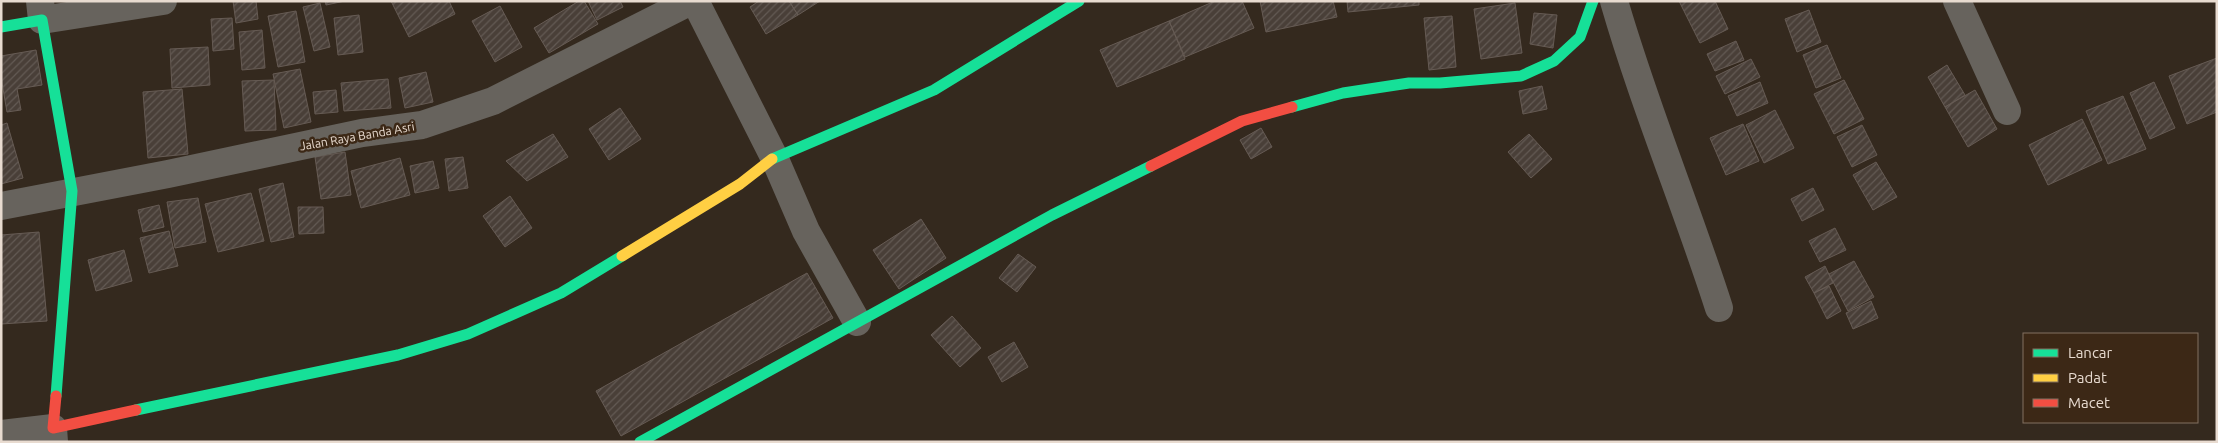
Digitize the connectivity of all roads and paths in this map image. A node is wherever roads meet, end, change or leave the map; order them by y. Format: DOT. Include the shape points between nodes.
graph roads {
  1 [pos="163,1"];
  2 [pos="691,1"];
  3 [pos="695,1"];
  4 [pos="1079,1"];
  5 [pos="1594,1"];
  6 [pos="1614,1"];
  7 [pos="1957,1"];
  8 [pos="41,11"];
  9 [pos="1,27"];
  10 [pos="2007,111"];
  11 [pos="774,157"];
  12 [pos="72,192"];
  13 [pos="1,206"];
  14 [pos="1719,308"];
  15 [pos="857,322"];
  16 [pos="1,434"];
  17 [pos="53,435"];
  18 [pos="640,442"];
  1 -- 8 [label="street"];
  2 -- 12 [label="street, Jalan Raya Banda Asri" via="493,101 422,125 362,133"];
  3 -- 11 [label="street"];
  4 -- 11 [label="street" via="934,90"];
  5 -- 15 [label="street" via="1580,37 1554,61 1521,76 1409,83 1343,93 1242,121 1052,215"];
  6 -- 14 [label="street" via="1633,66"];
  7 -- 10 [label="street"];
  8 -- 9 [label="street"];
  8 -- 12 [label="street"];
  11 -- 15 [label="street" via="806,231"];
  11 -- 17 [label="street" via="740,184 561,293 468,334 398,355"];
  12 -- 13 [label="street, Jalan Raya Banda Asri"];
  12 -- 17 [label="street"];
  15 -- 18 [label="street"];
  16 -- 17 [label="street"];
}
